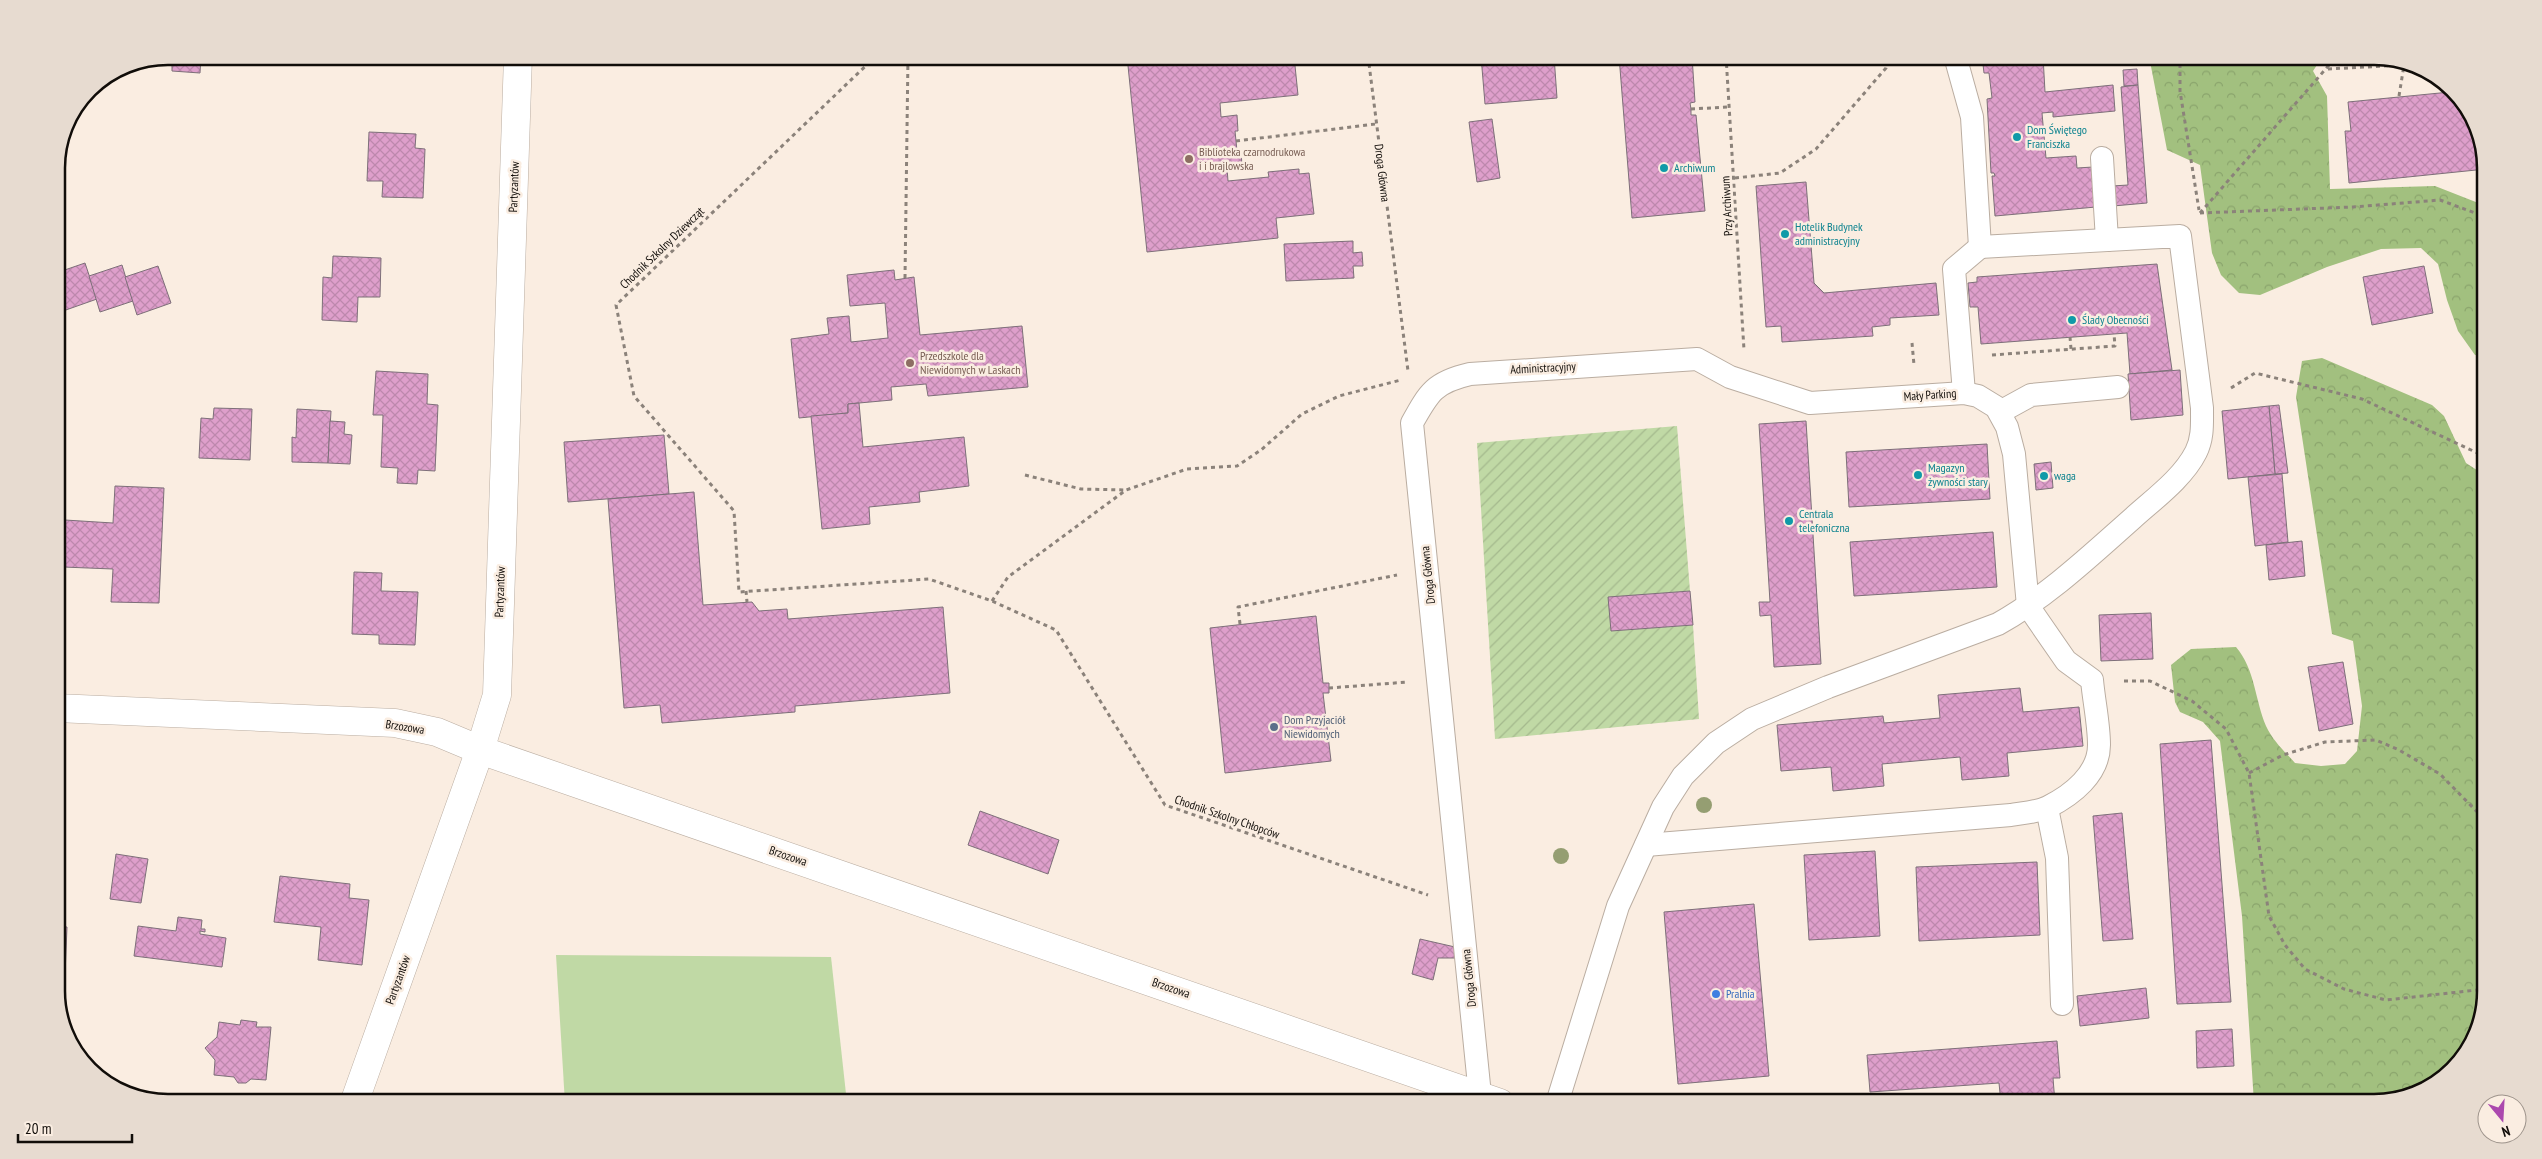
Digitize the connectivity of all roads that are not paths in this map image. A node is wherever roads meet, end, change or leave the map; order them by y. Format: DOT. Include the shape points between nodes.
graph roads {
  1 [pos="518,65"];
  2 [pos="1958,65"];
  3 [pos="2102,158"];
  4 [pos="2107,240"];
  5 [pos="1980,247"];
  6 [pos="1697,359"];
  7 [pos="2118,387"];
  8 [pos="1964,393"];
  9 [pos="2000,412"];
  10 [pos="1412,423"];
  11 [pos="2028,606"];
  12 [pos="65,708"];
  13 [pos="480,750"];
  14 [pos="2047,808"];
  15 [pos="1646,846"];
  16 [pos="2062,1004"];
  17 [pos="357,1094"];
  18 [pos="1476,1094"];
  19 [pos="1489,1094"];
  20 [pos="1561,1094"];
  1 -- 13 [label="street, Partyzantów" via="497,695"];
  2 -- 5 [label="lane" via="1972,116"];
  3 -- 4 [label="lane"];
  4 -- 5 [label="lane"];
  4 -- 11 [label="lane" via="2180,236 2202,408 2202,436 2185,470 2070,573"];
  5 -- 8 [label="lane" via="1954,269"];
  6 -- 8 [label="lane, Mały Parking" via="1730,377 1810,403"];
  6 -- 10 [label="lane, Administracyjny" via="1470,374 1449,379 1428,394"];
  7 -- 9 [label="lane" via="2030,395"];
  8 -- 9 [label="lane, Mały Parking" via="1978,396"];
  9 -- 11 [label="lane" via="2014,454"];
  10 -- 19 [label="lane, Droga Główna" via="1462,906"];
  11 -- 14 [label="lane" via="2066,661 2092,680 2099,746 2096,766 2087,778"];
  11 -- 15 [label="lane" via="1998,624 1752,719 1716,743 1683,776 1663,807"];
  12 -- 13 [label="street, Brzozowa" via="395,723 437,732"];
  13 -- 17 [label="street, Partyzantów"];
  13 -- 18 [label="street, Brzozowa"];
  14 -- 15 [label="lane" via="2011,816"];
  14 -- 16 [label="lane" via="2057,858"];
  15 -- 20 [label="lane" via="1618,906"];
}
